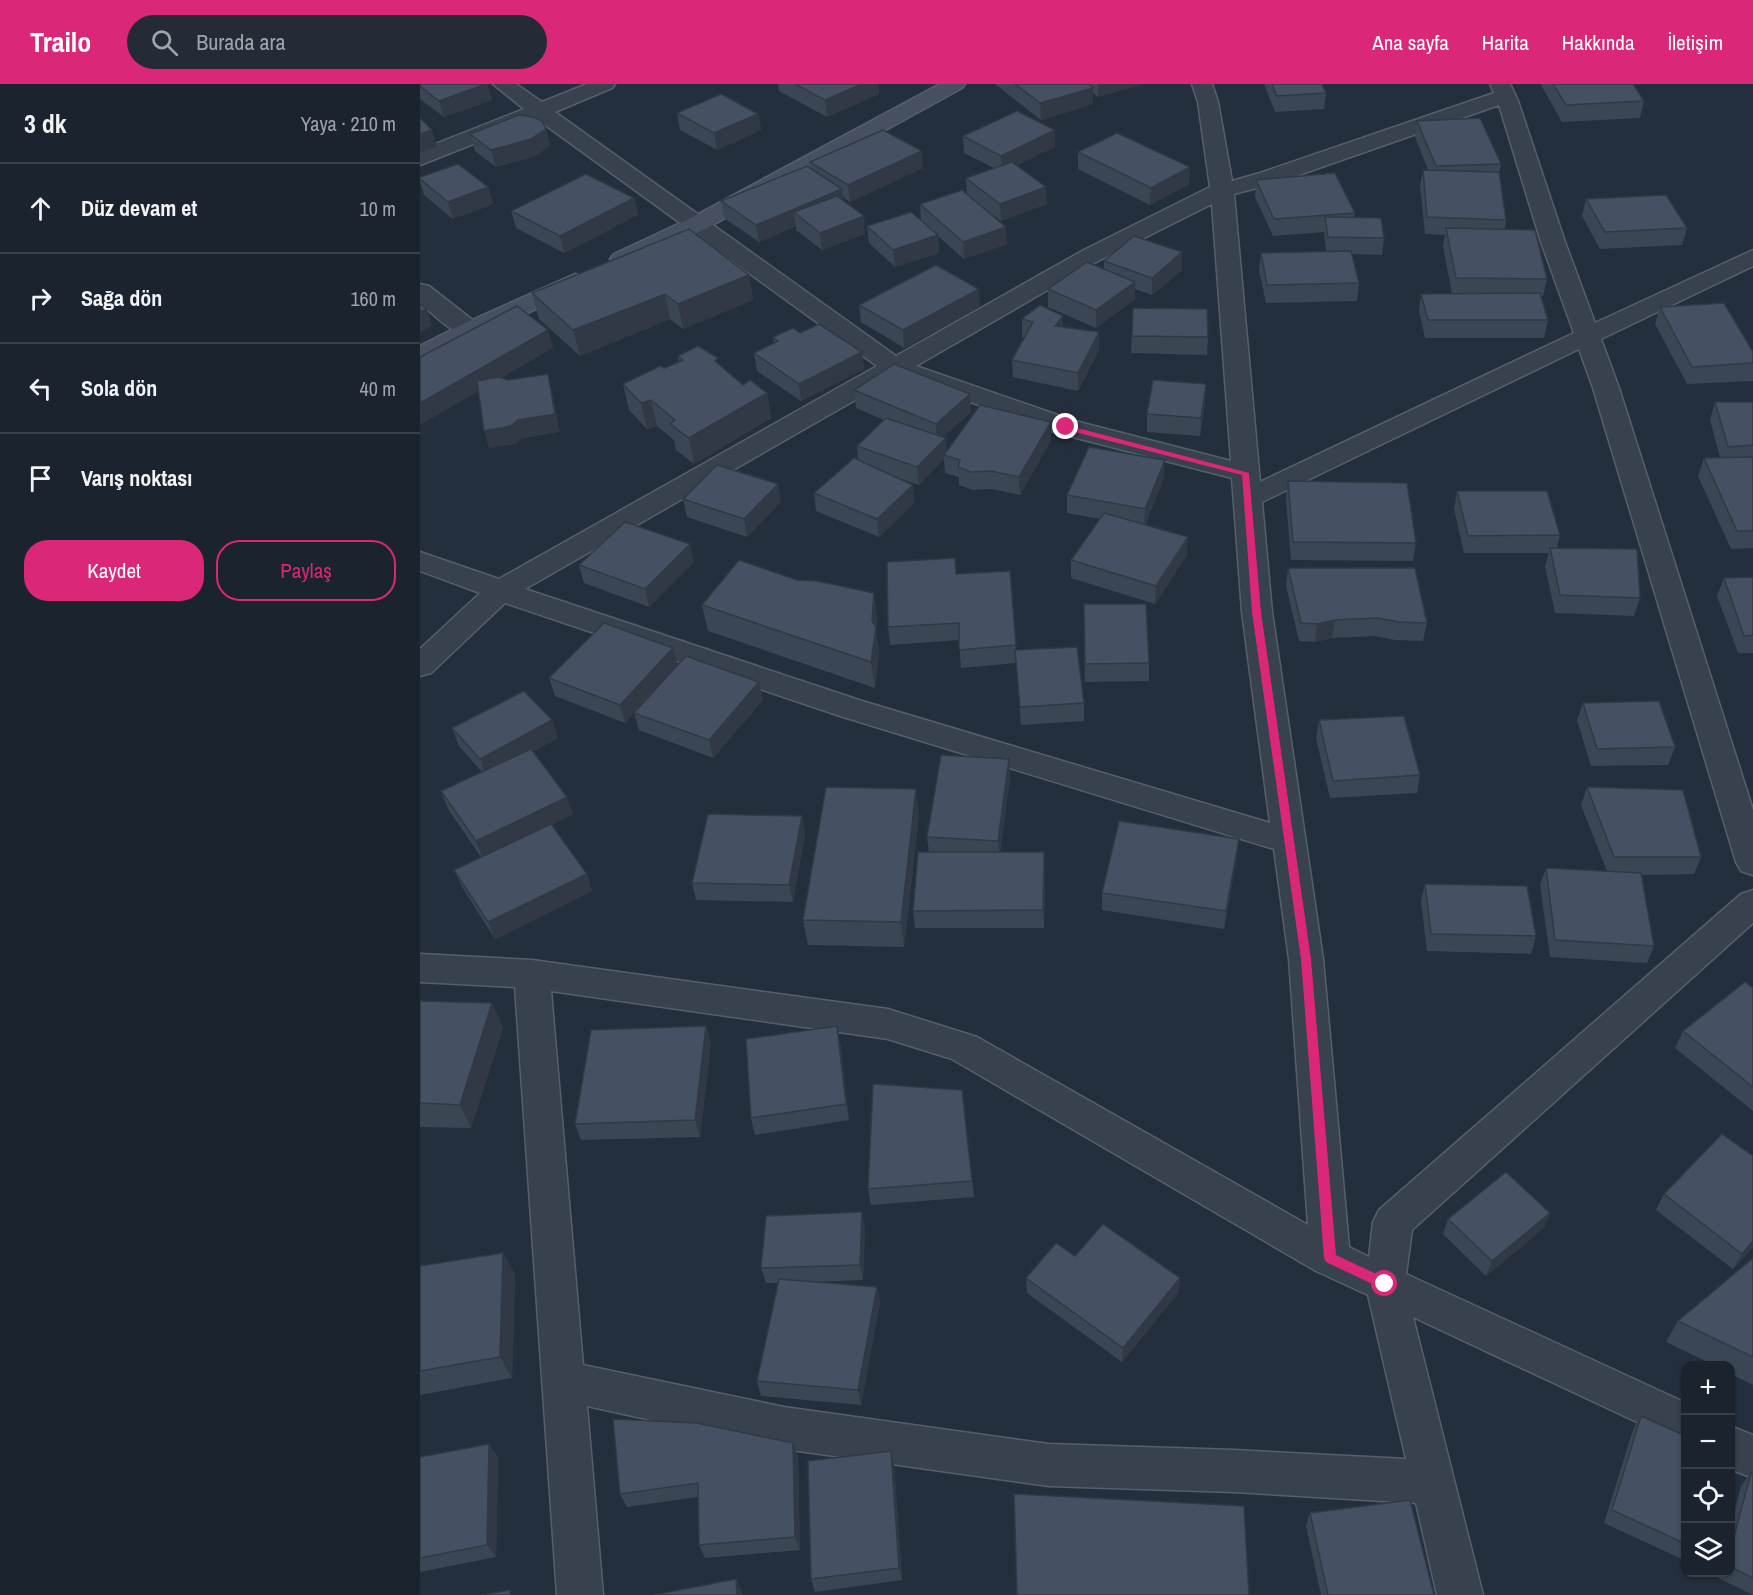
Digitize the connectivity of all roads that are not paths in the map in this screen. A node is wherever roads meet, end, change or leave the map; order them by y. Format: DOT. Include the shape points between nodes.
graph roads {
  1 [pos="503,84"];
  2 [pos="604,84"];
  3 [pos="955,84"];
  4 [pos="1202,84"];
  5 [pos="1503,90"];
  6 [pos="541,111"];
  7 [pos="420,158"];
  8 [pos="1222,190"];
  9 [pos="699,223"];
  10 [pos="1753,257"];
  11 [pos="420,291"];
  12 [pos="470,330"];
  13 [pos="1587,335"];
  14 [pos="420,356"];
  15 [pos="895,367"];
  16 [pos="1247,485"];
  17 [pos="420,561"];
  18 [pos="500,591"];
  19 [pos="420,666"];
  20 [pos="1288,841"];
  21 [pos="1753,862"];
  22 [pos="1753,903"];
  23 [pos="420,968"];
  24 [pos="532,975"];
  25 [pos="1330,1258"];
  26 [pos="1385,1284"];
  27 [pos="563,1381"];
  28 [pos="1681,1423"];
  29 [pos="1735,1449"];
  30 [pos="1753,1457"];
  31 [pos="1433,1482"];
  32 [pos="580,1595"];
  33 [pos="1460,1595"];
  1 -- 6 [label="street"];
  2 -- 6 [label="street"];
  3 -- 9 [label="street"];
  4 -- 8 [label="street"];
  5 -- 8 [label="street" via="1268,178"];
  5 -- 13 [label="street"];
  6 -- 7 [label="street"];
  6 -- 9 [label="street"];
  8 -- 15 [label="street" via="1090,256"];
  8 -- 16 [label="street"];
  9 -- 12 [label="street"];
  9 -- 15 [label="street"];
  10 -- 13 [label="street"];
  11 -- 12 [label="street"];
  12 -- 14 [label="street"];
  13 -- 16 [label="street"];
  13 -- 21 [label="street"];
  15 -- 16 [label="street"];
  15 -- 18 [label="street"];
  16 -- 20 [label="street" via="1257,612"];
  17 -- 18 [label="street"];
  18 -- 19 [label="street"];
  18 -- 20 [label="street" via="895,724"];
  20 -- 25 [label="street" via="1306,959"];
  22 -- 26 [label="street" via="1393,1221"];
  23 -- 24 [label="street"];
  24 -- 25 [label="street" via="888,1024 964,1048"];
  24 -- 27 [label="street"];
  25 -- 26 [label="street"];
  26 -- 28 [label="street"];
  26 -- 31 [label="street"];
  27 -- 31 [label="street" via="784,1428 1049,1465"];
  27 -- 32 [label="street"];
  29 -- 30 [label="street"];
  31 -- 33 [label="street"];
}
